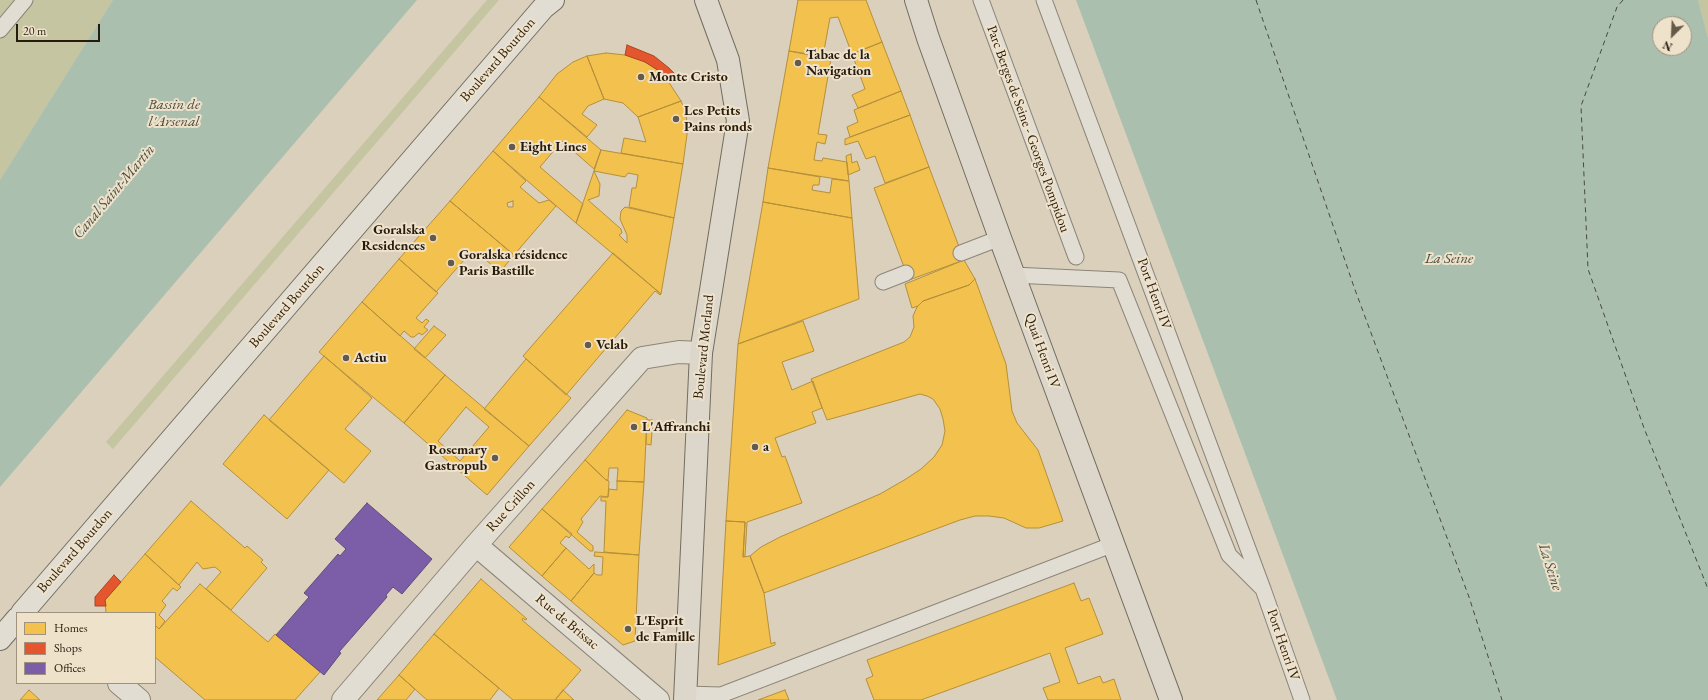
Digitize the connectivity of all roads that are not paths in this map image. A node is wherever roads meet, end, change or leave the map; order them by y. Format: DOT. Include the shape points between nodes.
graph roads {
  1 [pos="25,0"];
  2 [pos="553,0"];
  3 [pos="706,0"];
  4 [pos="916,0"];
  5 [pos="981,0"];
  6 [pos="1044,0"];
  7 [pos="0,30"];
  8 [pos="1000,238"];
  9 [pos="961,253"];
  10 [pos="1076,257"];
  11 [pos="906,273"];
  12 [pos="1013,275"];
  13 [pos="883,282"];
  14 [pos="701,353"];
  15 [pos="1114,544"];
  16 [pos="476,545"];
  17 [pos="1263,589"];
  18 [pos="27,612"];
  19 [pos="16,623"];
  20 [pos="0,639"];
  21 [pos="120,684"];
  22 [pos="685,697"];
  23 [pos="139,700"];
  24 [pos="343,700"];
  25 [pos="658,700"];
  26 [pos="1171,700"];
  27 [pos="1302,700"];
  1 -- 7 [label="lane"];
  2 -- 18 [label="main road, Boulevard Bourdon" via="543,8"];
  3 -- 14 [label="main road, Boulevard Morland" via="728,60 738,121"];
  4 -- 8 [label="main road, Quai Henri IV"];
  5 -- 10 [label="lane, Parc Berges de Seine - Georges Pompidou"];
  6 -- 17 [label="lane, Port Henri IV"];
  8 -- 9 [label="lane"];
  8 -- 12 [label="main road, Quai Henri IV"];
  11 -- 13 [label="lane"];
  12 -- 15 [label="main road, Quai Henri IV"];
  12 -- 17 [label="lane, Port Henri IV" via="1119,280 1228,555"];
  14 -- 16 [label="main road, Rue Crillon" via="679,352 642,358"];
  14 -- 22 [label="main road, Boulevard Morland"];
  15 -- 22 [label="lane" via="721,695"];
  15 -- 26 [label="main road, Quai Henri IV"];
  16 -- 24 [label="main road, Rue Crillon"];
  16 -- 25 [label="main road, Rue de Brissac"];
  17 -- 27 [label="lane, Port Henri IV"];
  19 -- 20 [label="main road, Boulevard Bourdon"];
  21 -- 23 [label="main road"];
}
